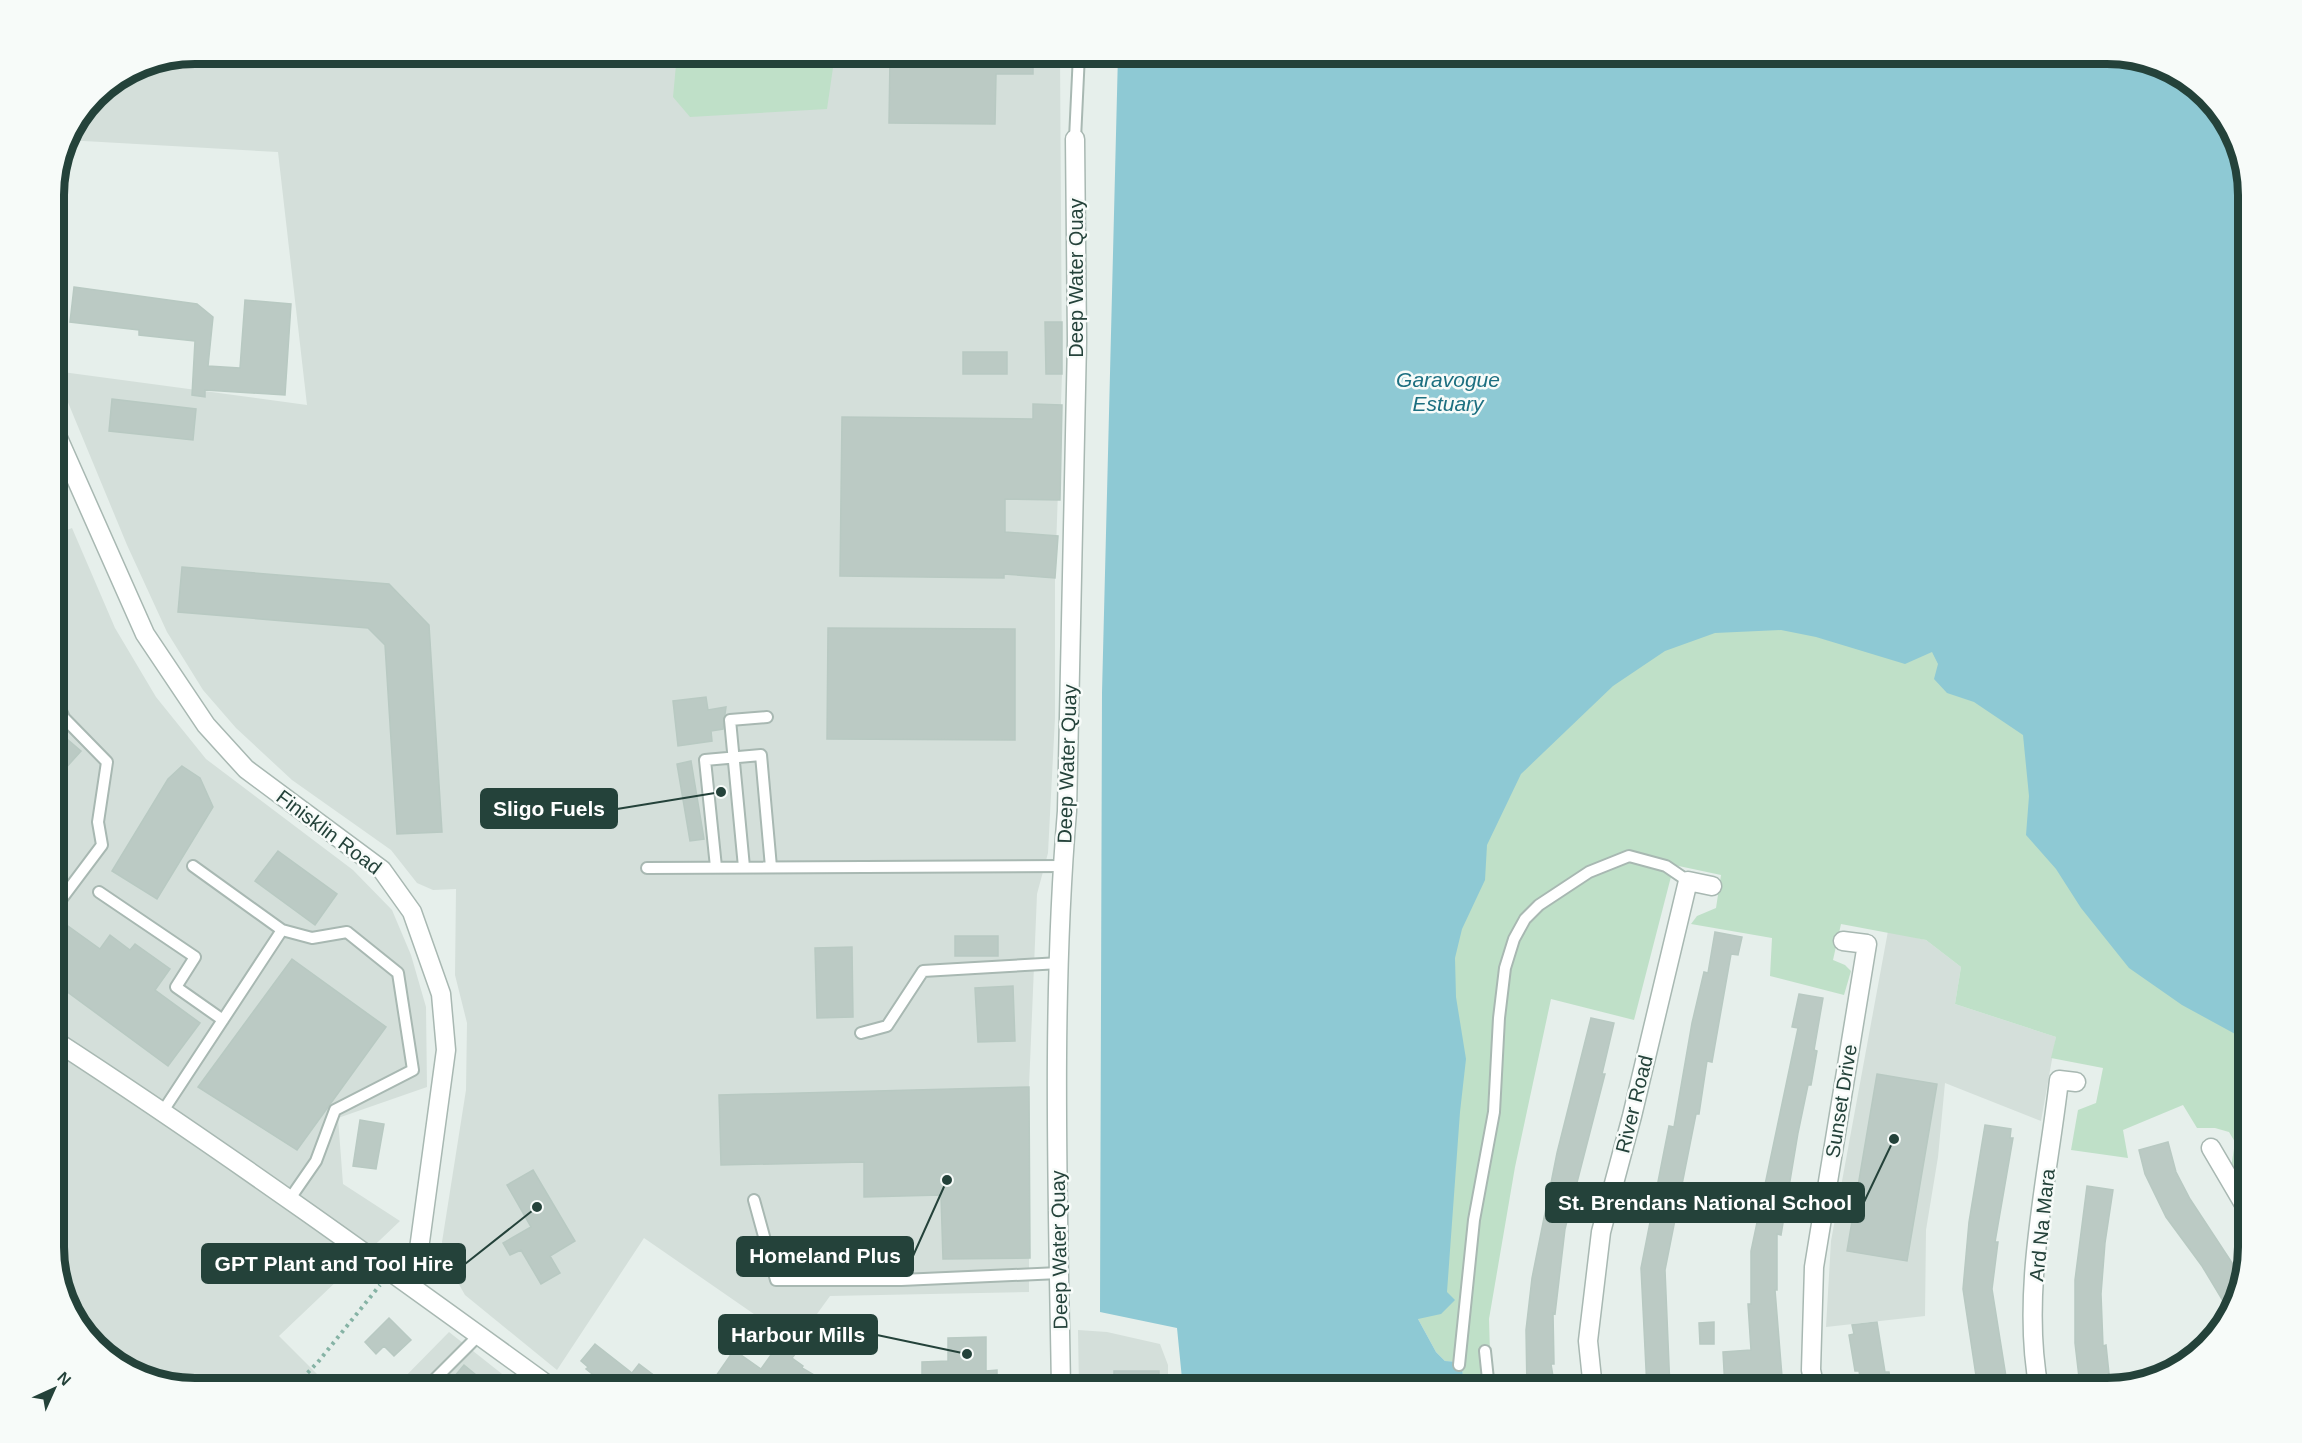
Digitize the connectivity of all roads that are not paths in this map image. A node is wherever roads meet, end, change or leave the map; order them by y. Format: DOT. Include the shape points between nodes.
graph roads {
  1 [pos="1078,65"];
  2 [pos="1075,139"];
  3 [pos="65,454"];
  4 [pos="767,717"];
  5 [pos="65,719"];
  6 [pos="734,757"];
  7 [pos="193,866"];
  8 [pos="1063,866"];
  9 [pos="716,867"];
  10 [pos="744,867"];
  11 [pos="771,867"];
  12 [pos="647,868"];
  13 [pos="1688,881"];
  14 [pos="1712,886"];
  15 [pos="99,892"];
  16 [pos="65,894"];
  17 [pos="282,930"];
  18 [pos="1843,941"];
  19 [pos="1060,963"];
  20 [pos="223,1020"];
  21 [pos="861,1034"];
  22 [pos="65,1047"];
  23 [pos="2076,1082"];
  24 [pos="163,1111"];
  25 [pos="2211,1148"];
  26 [pos="2238,1194"];
  27 [pos="290,1200"];
  28 [pos="754,1200"];
  29 [pos="1059,1273"];
  30 [pos="414,1286"];
  31 [pos="479,1335"];
  32 [pos="1485,1351"];
  33 [pos="1459,1365"];
  34 [pos="436,1378"];
  35 [pos="538,1378"];
  36 [pos="1061,1378"];
  37 [pos="1488,1378"];
  38 [pos="1592,1378"];
  39 [pos="1813,1378"];
  40 [pos="2038,1378"];
  1 -- 2 [label="lane"];
  2 -- 8 [label="street, Deep Water Quay" via="1077,353 1068,811"];
  3 -- 30 [label="street, Finisklin Road" via="145,634 206,725 246,769 382,870 412,912 441,993 446,1050"];
  4 -- 6 [label="lane" via="730,720"];
  5 -- 16 [label="lane" via="108,762 98,822 102,845"];
  6 -- 9 [label="lane" via="705,760"];
  6 -- 10 [label="lane"];
  6 -- 11 [label="lane" via="761,755"];
  7 -- 17 [label="lane"];
  8 -- 11 [label="lane"];
  8 -- 19 [label="street, Deep Water Quay"];
  9 -- 10 [label="lane"];
  9 -- 12 [label="lane"];
  10 -- 11 [label="lane"];
  13 -- 14 [label="street"];
  13 -- 33 [label="lane" via="1666,866 1629,856 1589,872 1539,905 1514,939 1505,968 1494,1112 1474,1220"];
  13 -- 38 [label="street, River Road" via="1601,1232 1588,1341"];
  15 -- 20 [label="lane" via="195,957 176,987"];
  17 -- 20 [label="lane"];
  17 -- 27 [label="lane" via="312,938 347,933 398,972 413,1070 335,1110 316,1161"];
  18 -- 39 [label="street, Sunset Drive" via="1867,944 1814,1267"];
  19 -- 21 [label="lane" via="923,971 887,1026"];
  19 -- 29 [label="street, Deep Water Quay"];
  20 -- 24 [label="lane"];
  22 -- 24 [label="street"];
  23 -- 40 [label="street, Ard Na Mara" via="2059,1080 2043,1193 2032,1332"];
  24 -- 27 [label="street"];
  25 -- 26 [label="street"];
  27 -- 30 [label="street"];
  28 -- 29 [label="lane" via="776,1280 901,1280"];
  29 -- 36 [label="street, Deep Water Quay"];
  30 -- 31 [label="street"];
  31 -- 34 [label="lane"];
  31 -- 35 [label="street"];
  32 -- 37 [label="lane"];
}
